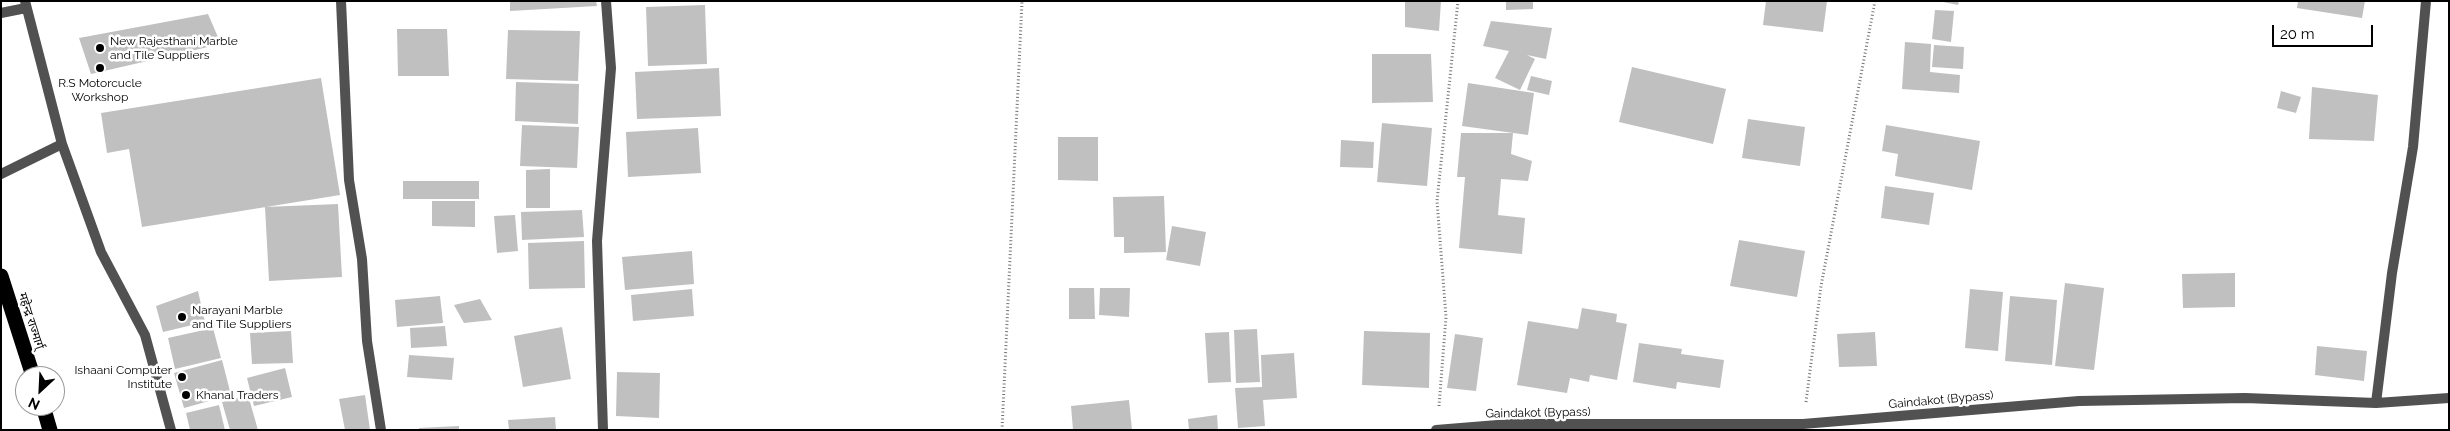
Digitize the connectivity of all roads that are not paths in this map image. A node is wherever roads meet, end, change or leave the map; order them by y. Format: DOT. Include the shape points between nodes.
graph roads {
  1 [pos="341,1"];
  2 [pos="606,1"];
  3 [pos="2426,1"];
  4 [pos="25,5"];
  5 [pos="1,13"];
  6 [pos="62,144"];
  7 [pos="1,174"];
  8 [pos="1,276"];
  9 [pos="30,366"];
  10 [pos="2449,398"];
  11 [pos="2376,404"];
  12 [pos="46,416"];
  13 [pos="50,430"];
  14 [pos="171,430"];
  15 [pos="382,430"];
  16 [pos="603,430"];
  17 [pos="1437,430"];
  1 -- 15 [label="street" via="349,180 362,260 367,341"];
  2 -- 16 [label="street" via="611,68 597,241"];
  3 -- 11 [label="street" via="2413,147 2392,273"];
  4 -- 5 [label="street"];
  4 -- 6 [label="street"];
  6 -- 7 [label="street"];
  6 -- 14 [label="street" via="102,252 145,335"];
  8 -- 9 [label="highway, महेन्द्र राज्मार्ग्"];
  10 -- 11 [label="street, Gaindakot (Bypass)"];
  11 -- 17 [label="street, Gaindakot (Bypass)" via="2246,398 2079,401 1803,424 1510,424"];
  12 -- 13 [label="highway"];
}
